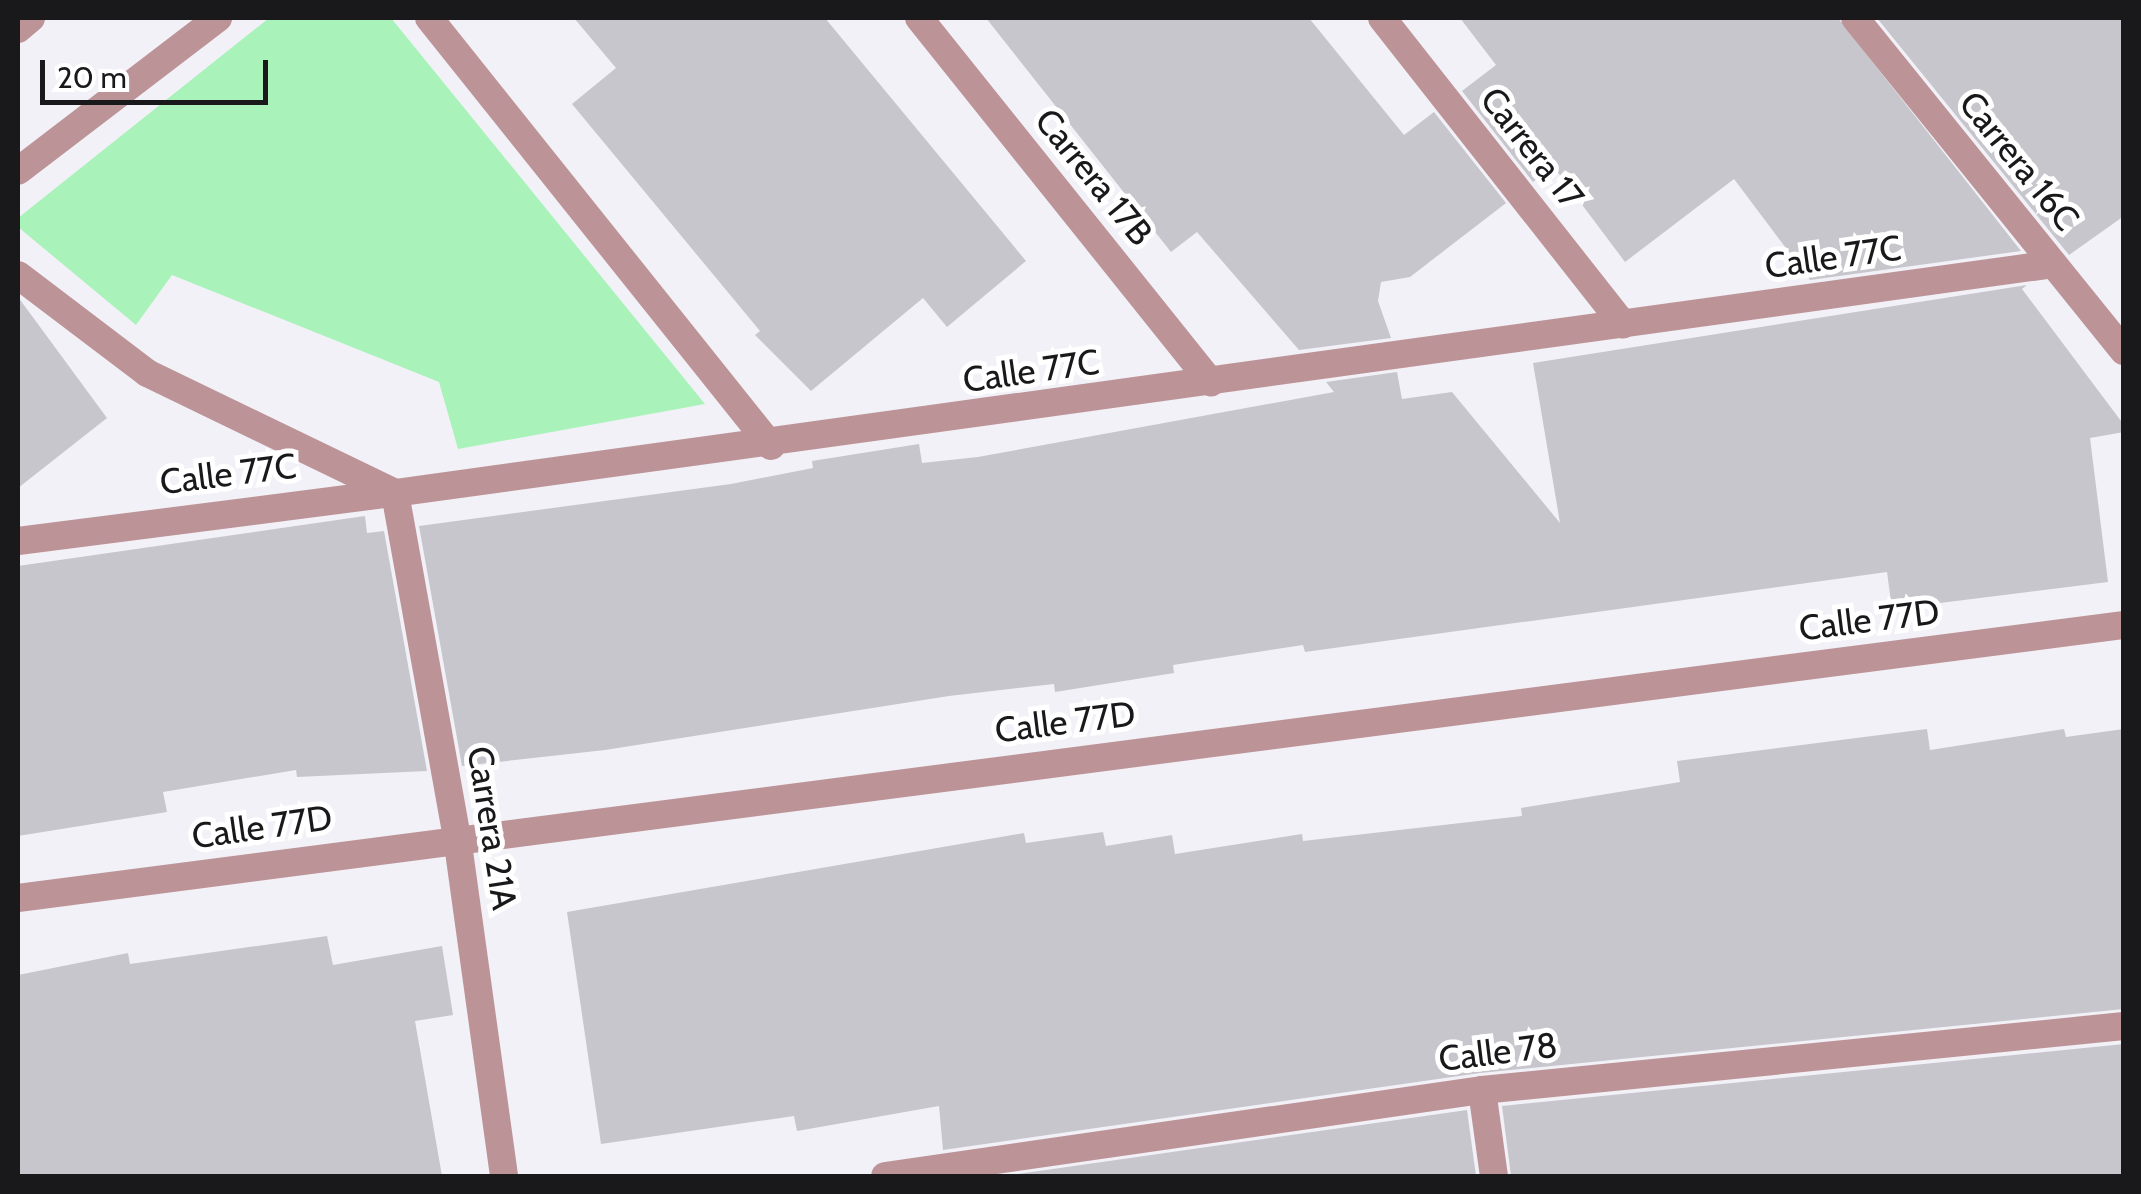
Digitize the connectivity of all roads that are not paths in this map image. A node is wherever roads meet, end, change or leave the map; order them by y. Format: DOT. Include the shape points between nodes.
graph roads {
  1 [pos="31,18"];
  2 [pos="218,18"];
  3 [pos="429,18"];
  4 [pos="919,18"];
  5 [pos="1382,18"];
  6 [pos="1855,18"];
  7 [pos="18,29"];
  8 [pos="18,171"];
  9 [pos="2054,264"];
  10 [pos="18,276"];
  11 [pos="1623,324"];
  12 [pos="2124,352"];
  13 [pos="1211,383"];
  14 [pos="771,446"];
  15 [pos="395,493"];
  16 [pos="18,541"];
  17 [pos="2124,625"];
  18 [pos="458,838"];
  19 [pos="18,898"];
  20 [pos="2124,1026"];
  21 [pos="1482,1090"];
  22 [pos="504,1176"];
  23 [pos="885,1176"];
  24 [pos="1494,1176"];
  1 -- 7 [label="street"];
  2 -- 8 [label="street"];
  3 -- 14 [label="street"];
  4 -- 13 [label="street, Carrera 17B"];
  5 -- 11 [label="street, Carrera 17"];
  6 -- 9 [label="street, Carrera 16C"];
  9 -- 11 [label="street, Calle 77C"];
  9 -- 12 [label="street, Carrera 16C"];
  10 -- 15 [label="street" via="146,373"];
  11 -- 13 [label="street, Calle 77C"];
  13 -- 14 [label="street, Calle 77C"];
  14 -- 15 [label="street, Calle 77C"];
  15 -- 16 [label="street, Calle 77C"];
  15 -- 18 [label="street, Carrera 21A"];
  17 -- 18 [label="street, Calle 77D"];
  18 -- 19 [label="street, Calle 77D"];
  18 -- 22 [label="street, Carrera 21A"];
  20 -- 21 [label="street, Calle 78"];
  21 -- 23 [label="street, Calle 78"];
  21 -- 24 [label="street"];
}
